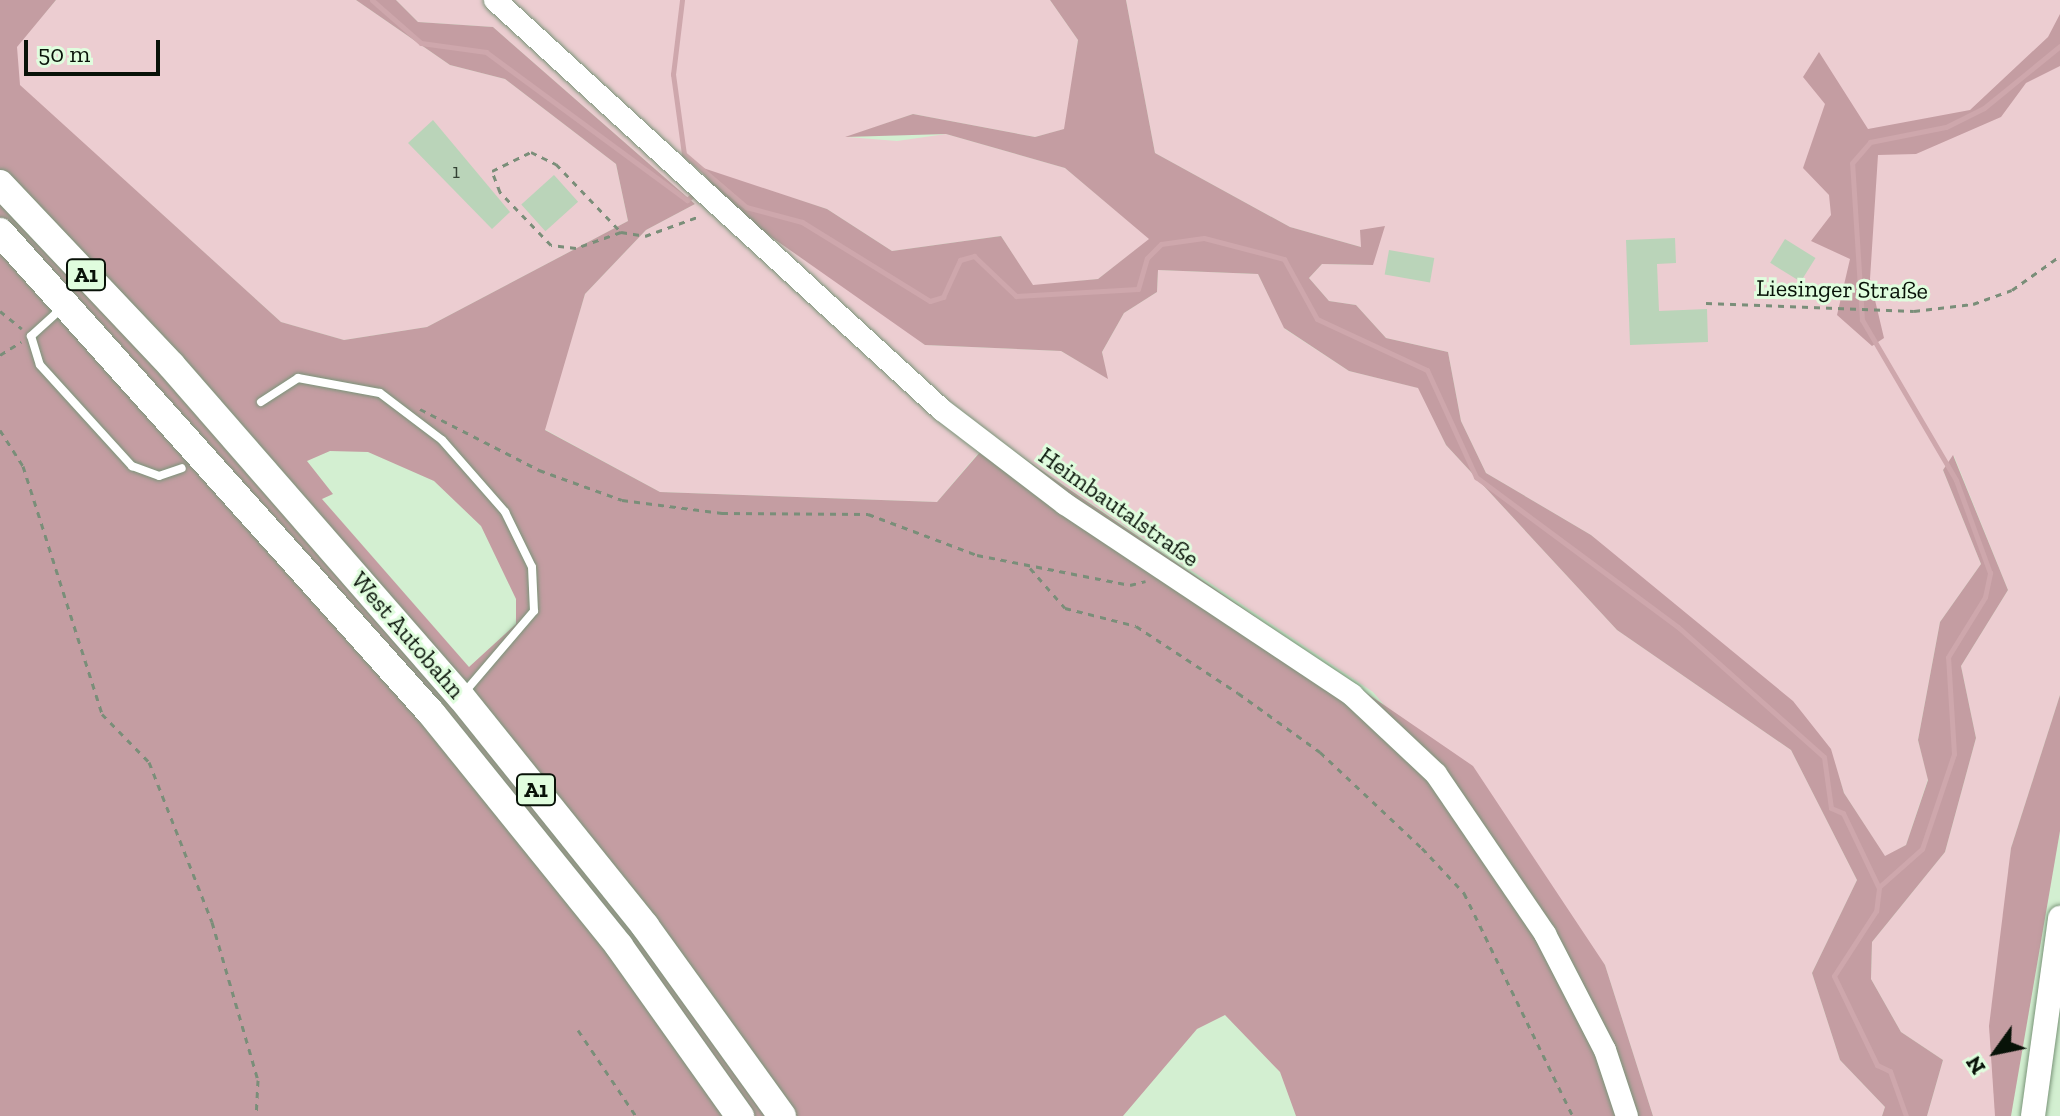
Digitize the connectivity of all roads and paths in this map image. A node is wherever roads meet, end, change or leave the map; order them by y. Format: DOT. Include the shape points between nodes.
graph roads {
  1 [pos="495,0"];
  2 [pos="0,184"];
  3 [pos="715,202"];
  4 [pos="0,232"];
  5 [pos="621,232"];
  6 [pos="2060,256"];
  7 [pos="68,303"];
  8 [pos="1706,303"];
  9 [pos="0,311"];
  10 [pos="31,336"];
  11 [pos="0,355"];
  12 [pos="261,402"];
  13 [pos="410,416"];
  14 [pos="0,430"];
  15 [pos="182,468"];
  16 [pos="1030,568"];
  17 [pos="1169,575"];
  18 [pos="461,697"];
  19 [pos="2060,918"];
  20 [pos="578,1030"];
  21 [pos="256,1116"];
  22 [pos="636,1116"];
  23 [pos="740,1116"];
  24 [pos="782,1116"];
  25 [pos="1573,1116"];
  26 [pos="1627,1116"];
  27 [pos="2033,1116"];
  1 -- 3 [label="street, Heimbautalstraße"];
  2 -- 18 [label="highway, West Autobahn / A1" via="172,366"];
  3 -- 5 [label="path" via="645,236"];
  3 -- 17 [label="street, Heimbautalstraße" via="942,410"];
  4 -- 7 [label="highway, West Autobahn / A1"];
  5 -- 5 [label="path" via="556,164 531,152 492,171 524,224 551,245 576,248"];
  6 -- 8 [label="path, Liesinger Straße" via="2012,290 1973,304 1914,311"];
  7 -- 10 [label="lane"];
  7 -- 23 [label="highway, West Autobahn / A1" via="432,714 619,946"];
  9 -- 10 [label="path"];
  10 -- 11 [label="path"];
  10 -- 15 [label="lane" via="40,365 132,466 159,476"];
  12 -- 13 [label="lane" via="298,378 335,381 380,393"];
  13 -- 16 [label="path" via="423,407 539,470 622,500 722,513 868,514"];
  13 -- 18 [label="lane" via="442,440 505,512 532,567 534,611"];
  14 -- 21 [label="path" via="23,466 102,714 149,762 212,922 258,1080"];
  16 -- 17 [label="path" via="1130,585"];
  16 -- 25 [label="path" via="1065,608 1136,626 1249,701 1320,752 1422,848 1464,893"];
  17 -- 26 [label="street, Heimbautalstraße" via="1352,695 1436,774 1545,934 1605,1050"];
  18 -- 24 [label="highway, West Autobahn / A1" via="645,926"];
  19 -- 27 [label="main road"];
  20 -- 22 [label="path"];
}
